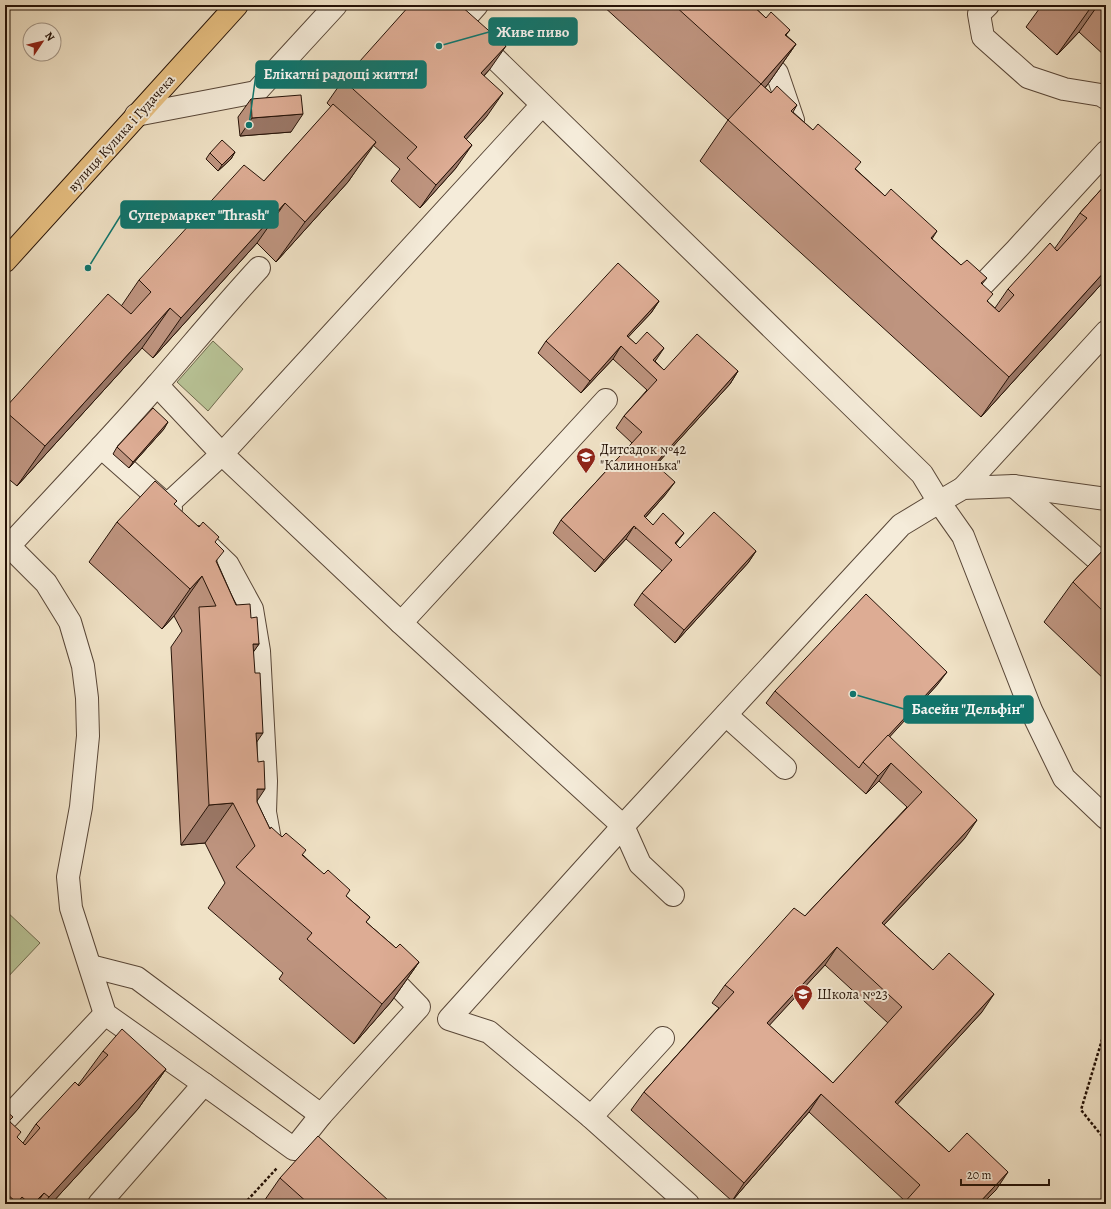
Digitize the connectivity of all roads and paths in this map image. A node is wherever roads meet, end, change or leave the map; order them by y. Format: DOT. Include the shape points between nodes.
graph roads {
  1 [pos="237,5"];
  2 [pos="336,5"];
  3 [pos="440,5"];
  4 [pos="477,5"];
  5 [pos="988,5"];
  6 [pos="460,24"];
  7 [pos="741,36"];
  8 [pos="1106,98"];
  9 [pos="542,105"];
  10 [pos="136,115"];
  11 [pos="803,139"];
  12 [pos="1106,152"];
  13 [pos="5,261"];
  14 [pos="259,268"];
  15 [pos="950,278"];
  16 [pos="1106,332"];
  17 [pos="157,385"];
  18 [pos="606,400"];
  19 [pos="101,447"];
  20 [pos="222,454"];
  21 [pos="1014,486"];
  22 [pos="962,488"];
  23 [pos="1106,499"];
  24 [pos="939,502"];
  25 [pos="167,505"];
  26 [pos="6,546"];
  27 [pos="1106,567"];
  28 [pos="401,623"];
  29 [pos="726,715"];
  30 [pos="785,768"];
  31 [pos="1104,816"];
  32 [pos="623,826"];
  33 [pos="285,866"];
  34 [pos="673,895"];
  35 [pos="364,951"];
  36 [pos="90,966"];
  37 [pos="105,1014"];
  38 [pos="663,1038"];
  39 [pos="204,1084"];
  40 [pos="5,1114"];
  41 [pos="321,1115"];
  42 [pos="591,1117"];
  43 [pos="1106,1141"];
  44 [pos="294,1149"];
  45 [pos="310,1165"];
  46 [pos="99,1204"];
  47 [pos="244,1204"];
  48 [pos="688,1204"];
  1 -- 10 [label="main road, вулиця Кулика і Гудачека"];
  2 -- 10 [label="lane" via="256,92"];
  3 -- 6 [label="lane"];
  4 -- 6 [label="lane"];
  5 -- 8 [label="lane" via="979,14 983,37 1028,77 1064,89 1102,95"];
  6 -- 9 [label="lane"];
  7 -- 11 [label="lane" via="777,73 797,134"];
  9 -- 20 [label="lane"];
  9 -- 24 [label="lane" via="922,474"];
  10 -- 13 [label="main road, вулиця Кулика і Гудачека"];
  12 -- 15 [label="lane" via="970,298"];
  14 -- 17 [label="lane"];
  16 -- 22 [label="lane"];
  17 -- 19 [label="lane"];
  17 -- 20 [label="lane"];
  18 -- 28 [label="lane"];
  19 -- 25 [label="lane"];
  19 -- 26 [label="lane"];
  20 -- 25 [label="lane"];
  20 -- 28 [label="lane"];
  21 -- 22 [label="lane"];
  21 -- 23 [label="lane"];
  21 -- 27 [label="lane"];
  22 -- 24 [label="lane"];
  24 -- 29 [label="lane" via="901,525"];
  24 -- 31 [label="lane" via="963,536 1031,710 1064,778"];
  25 -- 33 [label="lane" via="228,565 252,609 259,651 266,781 265,812 270,840"];
  26 -- 36 [label="lane" via="46,583 70,622 83,666 88,736 81,806 68,877 71,908"];
  28 -- 32 [label="lane"];
  29 -- 30 [label="lane"];
  29 -- 32 [label="lane"];
  31 -- 43 [label="path" via="1104,1033 1081,1110"];
  32 -- 34 [label="lane" via="640,864"];
  32 -- 42 [label="lane" via="449,1019 489,1032"];
  35 -- 41 [label="lane" via="418,1007"];
  36 -- 37 [label="lane"];
  36 -- 41 [label="lane" via="137,978"];
  37 -- 39 [label="lane"];
  37 -- 40 [label="lane" via="8,1117"];
  38 -- 42 [label="lane"];
  39 -- 44 [label="lane"];
  39 -- 46 [label="lane"];
  41 -- 44 [label="lane"];
  42 -- 48 [label="lane"];
  44 -- 45 [label="lane"];
  44 -- 47 [label="path"];
}
